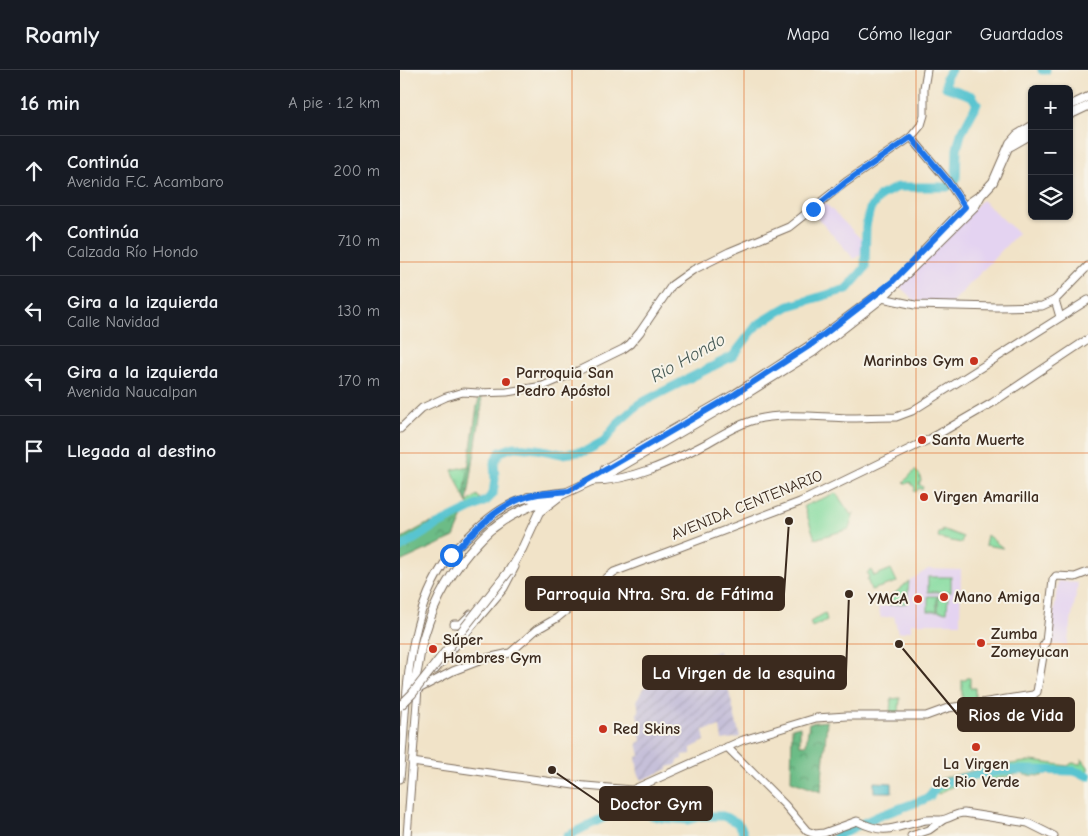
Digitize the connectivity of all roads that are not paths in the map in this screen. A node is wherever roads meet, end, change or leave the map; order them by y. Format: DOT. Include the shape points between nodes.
graph roads {
  1 [pos="927,70"];
  2 [pos="1088,96"];
  3 [pos="1073,104"];
  4 [pos="1088,106"];
  5 [pos="1073,113"];
  6 [pos="1028,128"];
  7 [pos="1028,136"];
  8 [pos="911,137"];
  9 [pos="1007,148"];
  10 [pos="981,195"];
  11 [pos="965,207"];
  12 [pos="1088,266"];
  13 [pos="882,298"];
  14 [pos="1055,300"];
  15 [pos="1088,300"];
  16 [pos="1060,317"];
  17 [pos="1088,339"];
  18 [pos="400,429"];
  19 [pos="589,481"];
  20 [pos="569,491"];
  21 [pos="561,495"];
  22 [pos="528,497"];
  23 [pos="537,503"];
  24 [pos="539,512"];
  25 [pos="522,549"];
  26 [pos="465,558"];
  27 [pos="1088,572"];
  28 [pos="474,626"];
  29 [pos="417,690"];
  30 [pos="402,702"];
  31 [pos="727,747"];
  32 [pos="412,762"];
  33 [pos="400,779"];
  34 [pos="943,820"];
  35 [pos="406,836"];
  36 [pos="911,836"];
  37 [pos="1054,836"];
  1 -- 8 [label="main road" via="924,115 921,125"];
  2 -- 3 [label="main road"];
  4 -- 5 [label="main road"];
  6 -- 9 [label="main road" via="1017,135"];
  7 -- 9 [label="main road"];
  8 -- 11 [label="main road"];
  8 -- 18 [label="main road" via="789,226 693,270 672,285 640,332 623,349 543,386 507,392 463,392 446,397 422,408"];
  9 -- 10 [label="main road" via="993,182"];
  10 -- 11 [label="main road"];
  10 -- 13 [label="main road" via="974,206"];
  11 -- 19 [label="main road" via="892,282 809,346"];
  12 -- 14 [label="main road"];
  13 -- 14 [label="main road" via="915,305 997,307 1050,304"];
  13 -- 19 [label="main road" via="813,352 741,397 616,470"];
  14 -- 16 [label="main road"];
  15 -- 16 [label="main road"];
  16 -- 19 [label="main road" via="904,415 752,420 666,463 631,476"];
  17 -- 29 [label="main road, AVENIDA CENTENARIO" via="930,440 800,502 614,572 510,652 453,671"];
  19 -- 20 [label="main road"];
  20 -- 21 [label="main road"];
  20 -- 22 [label="main road"];
  21 -- 23 [label="main road"];
  21 -- 24 [label="main road"];
  22 -- 23 [label="main road"];
  22 -- 30 [label="main road" via="483,522 451,555 432,584 420,616"];
  23 -- 24 [label="main road"];
  23 -- 26 [label="main road" via="492,528"];
  24 -- 25 [label="main road"];
  25 -- 28 [label="main road" via="504,588"];
  25 -- 28 [label="main road" via="463,623 454,624 462,630"];
  25 -- 30 [label="main road, bridge" via="509,571 412,694"];
  26 -- 29 [label="main road" via="444,592 431,622 421,655"];
  26 -- 30 [label="main road" via="442,590 423,638 418,673"];
  27 -- 31 [label="main road" via="1075,577 1056,576 1052,583 1037,692 1033,694 948,708 926,716 816,718"];
  28 -- 29 [label="main road"];
  29 -- 30 [label="main road"];
  29 -- 32 [label="main road"];
  30 -- 33 [label="main road"];
  31 -- 32 [label="main road" via="632,790 582,787"];
  31 -- 34 [label="main road" via="807,831 824,834 857,821 886,830 924,820"];
  32 -- 35 [label="main road"];
  34 -- 36 [label="main road" via="929,830"];
  34 -- 37 [label="main road" via="962,813 980,815 1028,823"];
}
